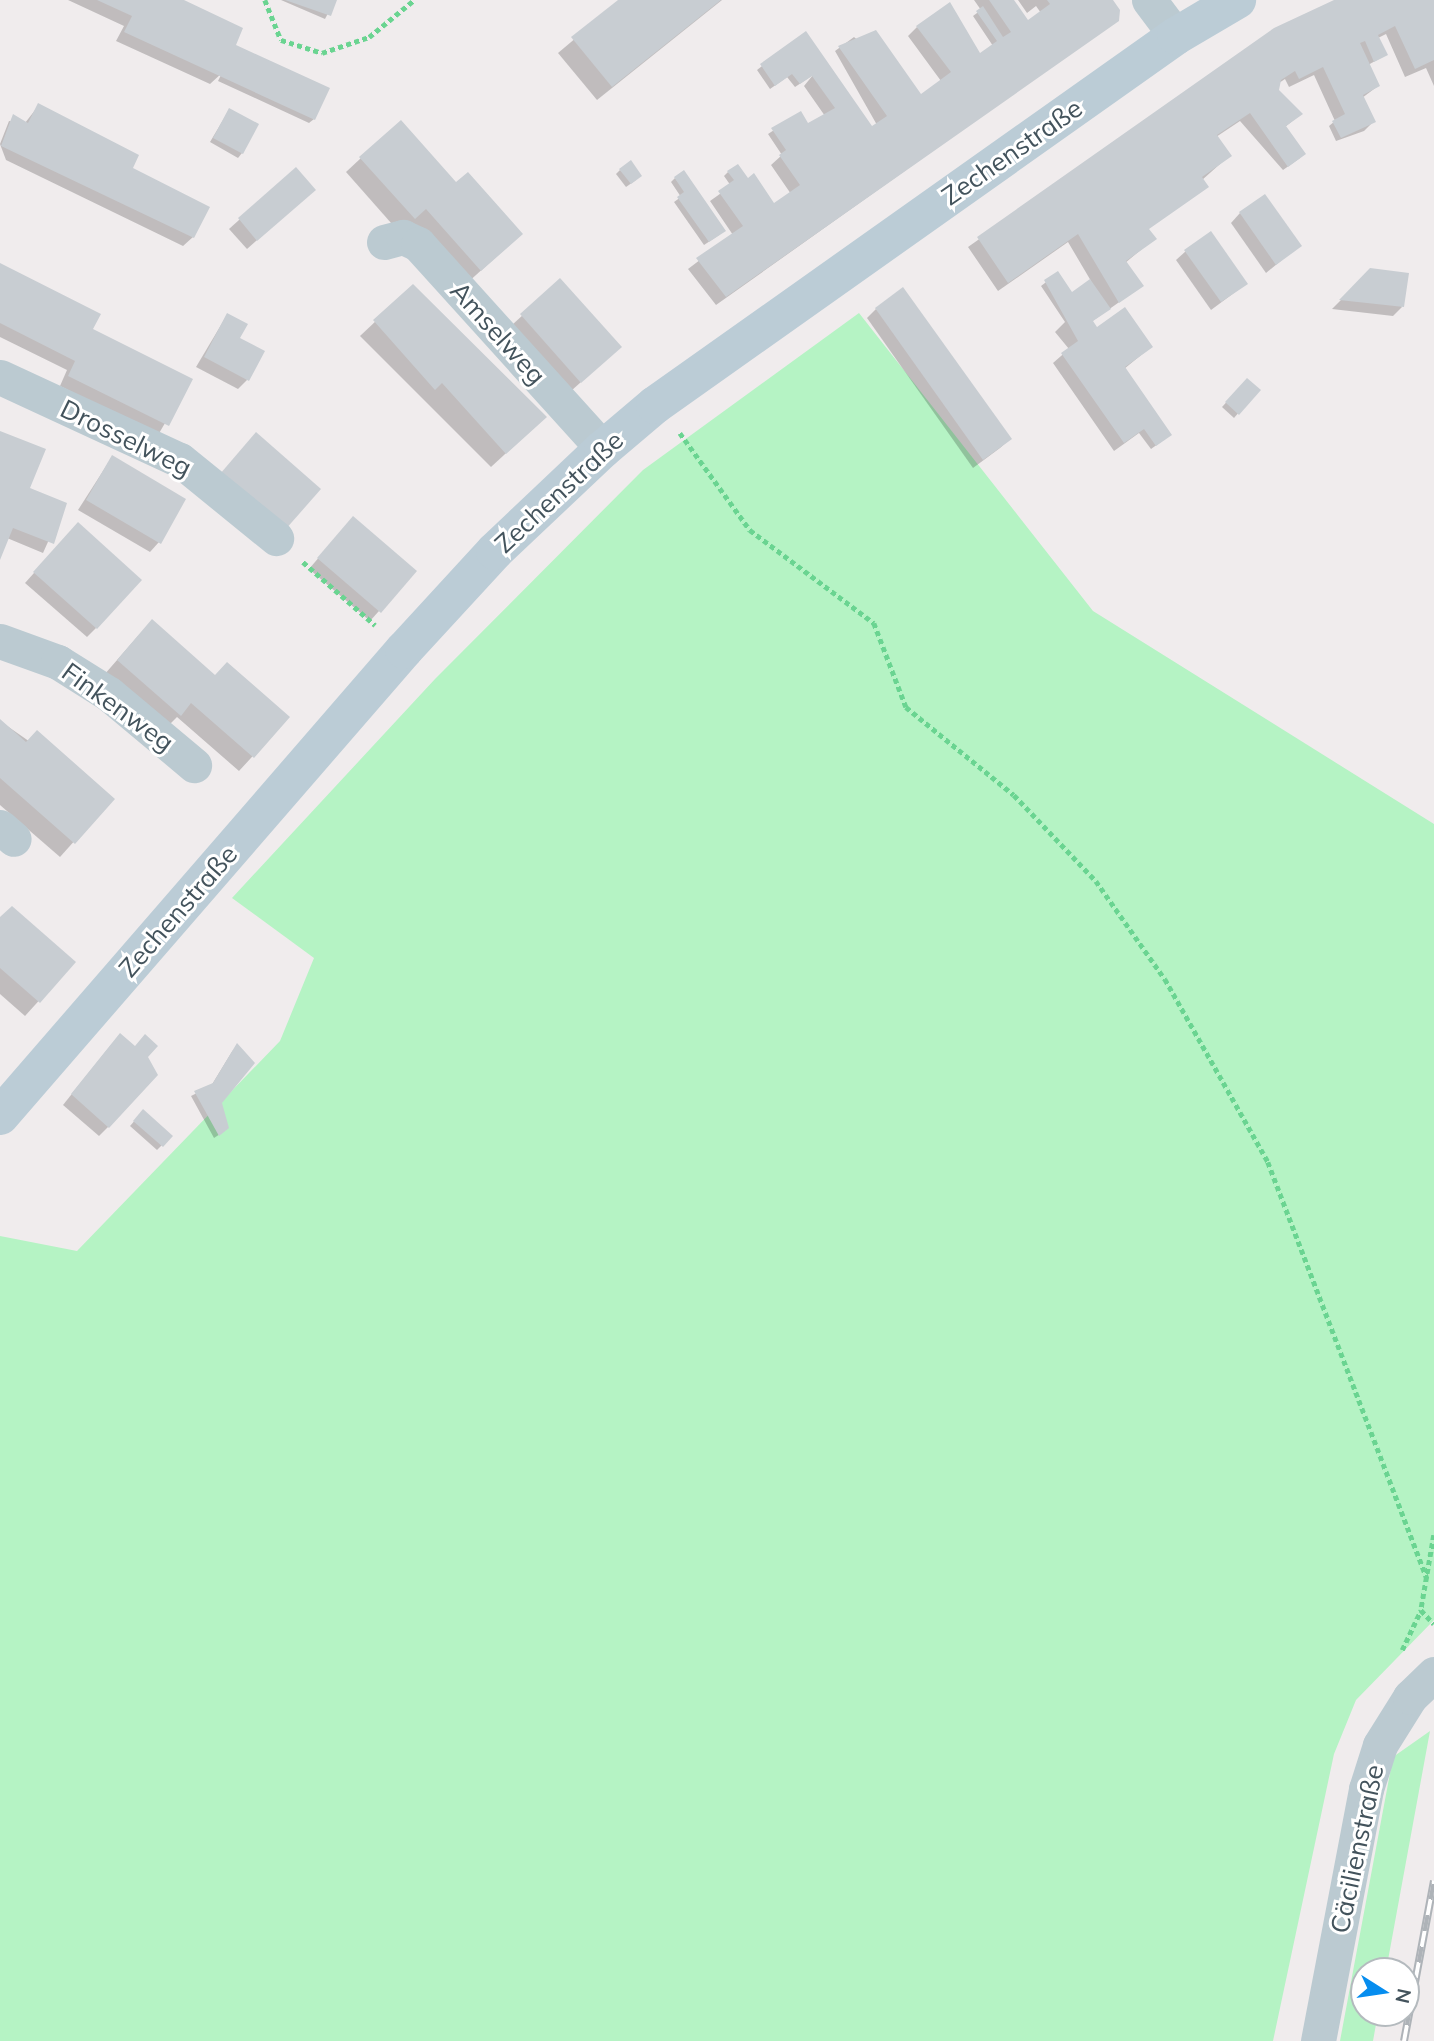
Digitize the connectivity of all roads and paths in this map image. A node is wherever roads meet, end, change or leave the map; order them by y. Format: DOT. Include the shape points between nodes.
graph roads {
  1 [pos="265,0"];
  2 [pos="414,0"];
  3 [pos="1149,0"];
  4 [pos="1237,0"];
  5 [pos="1176,36"];
  6 [pos="384,242"];
  7 [pos="0,377"];
  8 [pos="655,405"];
  9 [pos="603,449"];
  10 [pos="285,546"];
  11 [pos="0,641"];
  12 [pos="404,650"];
  13 [pos="194,765"];
  14 [pos="0,1116"];
  15 [pos="1434,1535"];
  16 [pos="1427,1579"];
  17 [pos="1434,1624"];
  18 [pos="1434,1674"];
  19 [pos="1318,2041"];
  1 -- 2 [label="path" via="281,40 321,53 369,37"];
  3 -- 5 [label="street"];
  4 -- 5 [label="main road, Zechenstraße"];
  5 -- 8 [label="main road, Zechenstraße"];
  6 -- 9 [label="street, Amselweg" via="403,237 418,244"];
  7 -- 10 [label="street, Drosselweg" via="180,460"];
  8 -- 9 [label="main road, Zechenstraße"];
  8 -- 16 [label="path" via="708,463 750,530 874,623 906,707 1014,795 1096,881 1166,979 1268,1162"];
  9 -- 12 [label="main road, Zechenstraße" via="495,551"];
  10 -- 12 [label="path"];
  11 -- 13 [label="street, Finkenweg" via="58,662 109,694"];
  12 -- 14 [label="main road, Zechenstraße"];
  15 -- 16 [label="path"];
  16 -- 17 [label="path" via="1421,1610"];
  18 -- 19 [label="street, Cäcilienstraße" via="1410,1697 1380,1745 1366,1789"];
}
